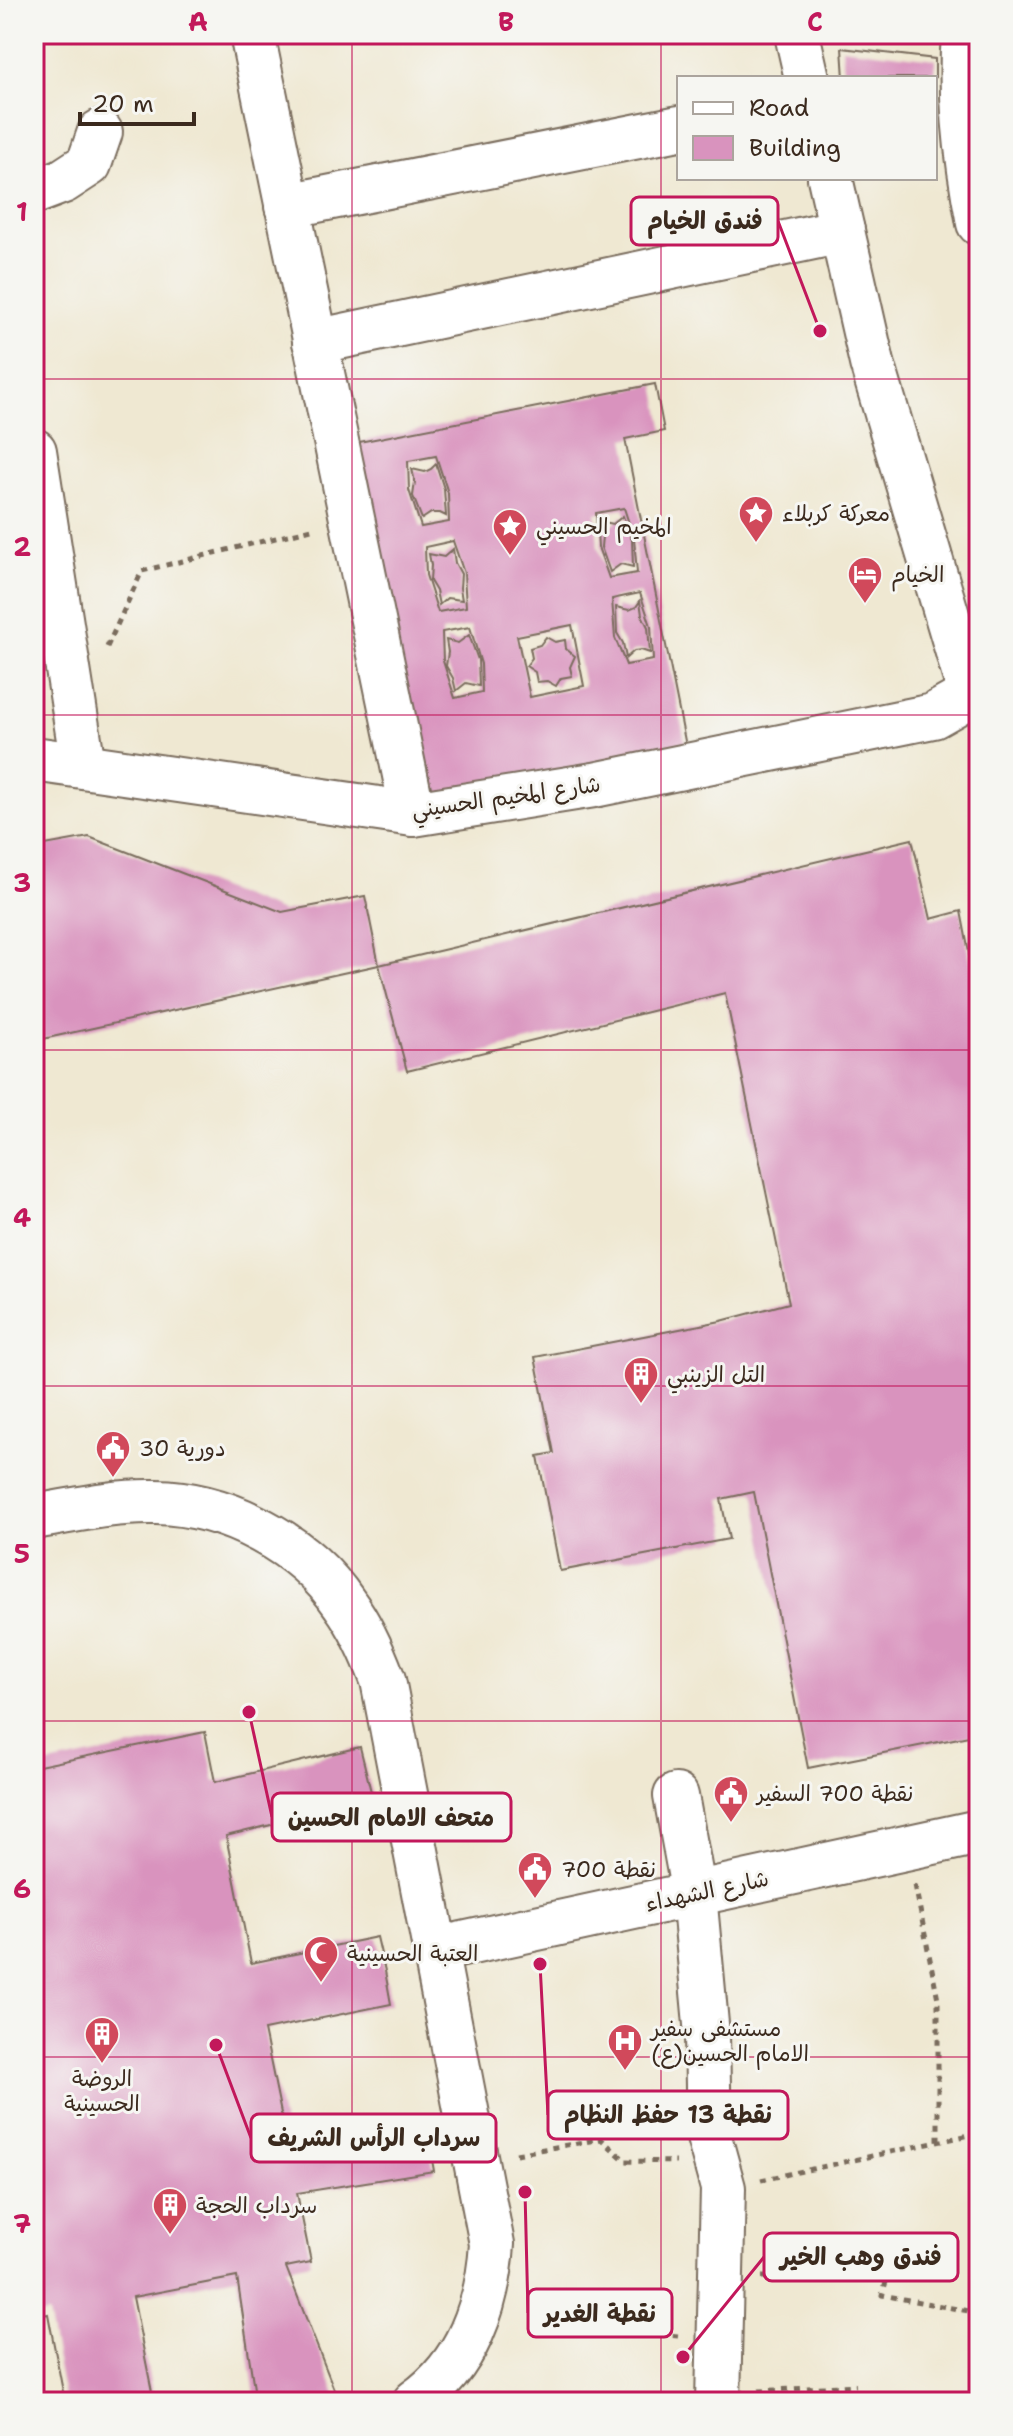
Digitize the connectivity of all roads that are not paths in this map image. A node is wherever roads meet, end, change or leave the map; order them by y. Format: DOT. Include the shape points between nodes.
graph roads {
  1 [pos="252,34"];
  2 [pos="797,34"];
  3 [pos="964,34"];
  4 [pos="807,76"];
  5 [pos="677,128"];
  6 [pos="100,132"];
  7 [pos="830,180"];
  8 [pos="34,192"];
  9 [pos="287,206"];
  10 [pos="979,223"];
  11 [pos="842,231"];
  12 [pos="315,342"];
  13 [pos="34,451"];
  14 [pos="975,693"];
  15 [pos="34,759"];
  16 [pos="83,765"];
  17 [pos="413,814"];
  18 [pos="34,1517"];
  19 [pos="676,1796"];
  20 [pos="979,1832"];
  21 [pos="694,1894"];
  22 [pos="435,1950"];
  23 [pos="718,2398"];
  24 [pos="415,2402"];
  1 -- 9 [label="street"];
  2 -- 4 [label="street"];
  3 -- 10 [label="street" via="968,153"];
  5 -- 9 [label="street"];
  6 -- 8 [label="street" via="89,164"];
  7 -- 11 [label="street"];
  9 -- 12 [label="street"];
  11 -- 12 [label="street"];
  11 -- 14 [label="street" via="872,363"];
  12 -- 17 [label="street"];
  13 -- 16 [label="street"];
  14 -- 17 [label="street, شارع المخيم الحسيني" via="933,716 594,785"];
  15 -- 16 [label="street, شارع المخيم الحسيني"];
  16 -- 17 [label="street, شارع المخيم الحسيني"];
  18 -- 22 [label="street" via="114,1503 187,1505 257,1529 328,1583 360,1629 383,1680"];
  19 -- 21 [label="street"];
  20 -- 21 [label="street, شارع الشهداء"];
  21 -- 22 [label="street, شارع الشهداء"];
  21 -- 23 [label="street" via="707,2035 709,2137 723,2188"];
  22 -- 24 [label="street" via="492,2244 485,2299 474,2328 460,2355"];
}
